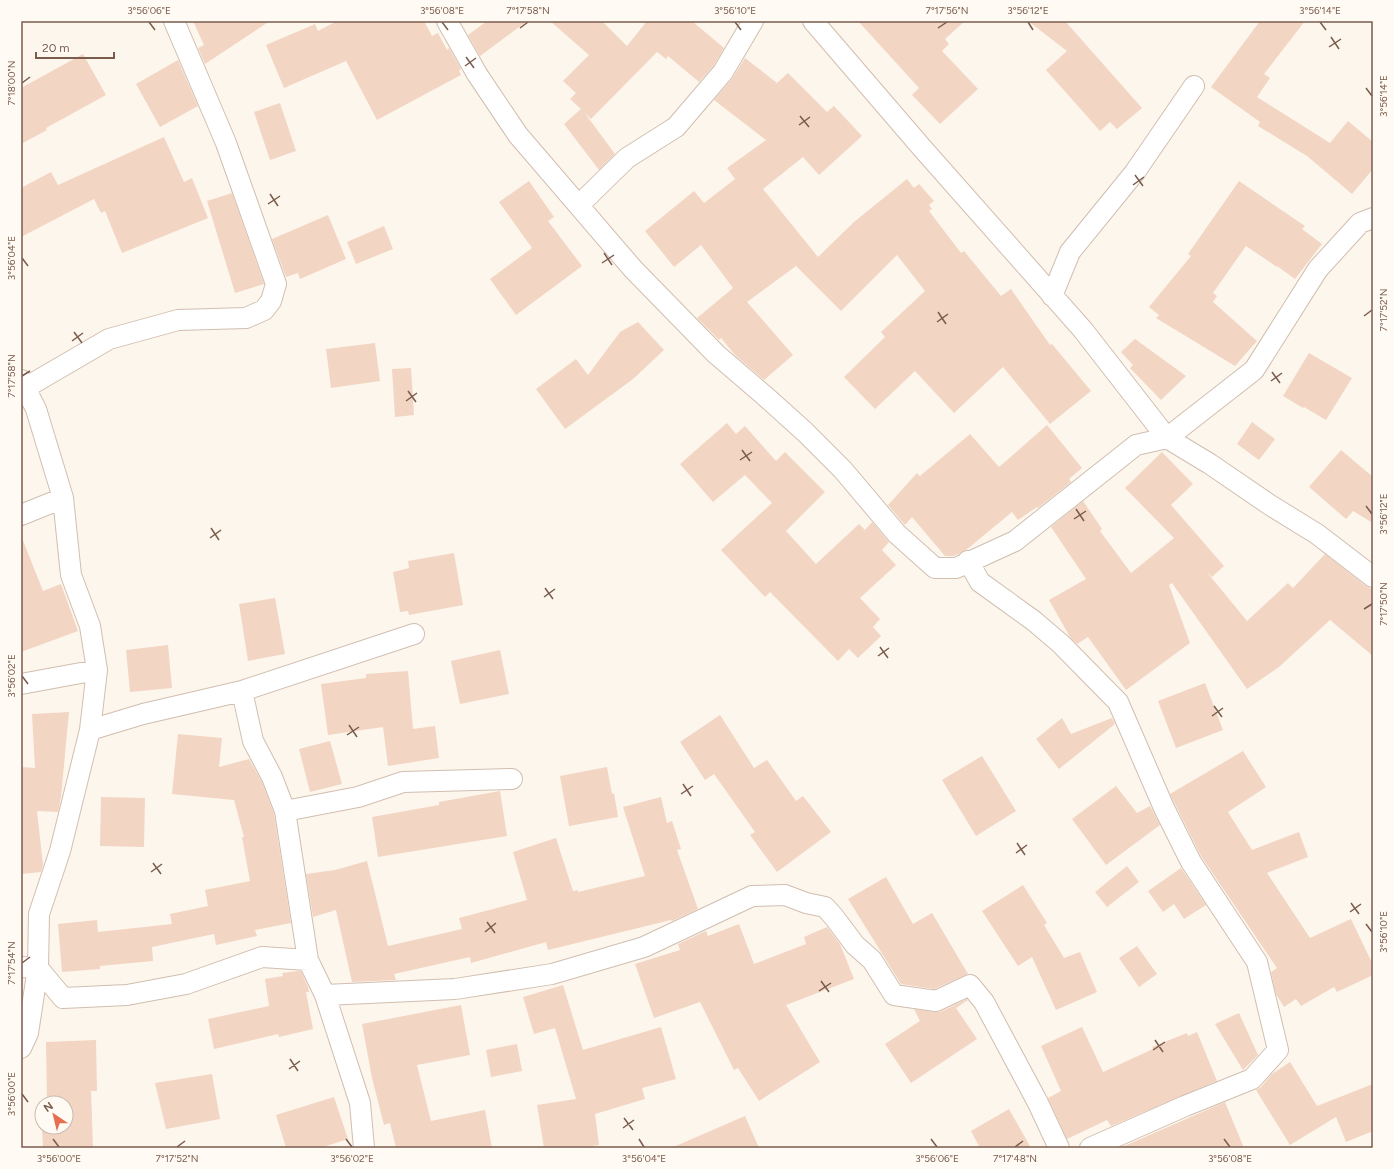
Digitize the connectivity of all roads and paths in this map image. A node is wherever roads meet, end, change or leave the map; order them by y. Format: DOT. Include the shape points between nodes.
graph roads {
  1 [pos="174,21"];
  2 [pos="447,21"];
  3 [pos="753,21"];
  4 [pos="813,21"];
  5 [pos="1194,86"];
  6 [pos="579,205"];
  7 [pos="1373,218"];
  8 [pos="1052,296"];
  9 [pos="23,384"];
  10 [pos="1167,438"];
  11 [pos="63,498"];
  12 [pos="21,515"];
  13 [pos="968,561"];
  14 [pos="1373,577"];
  15 [pos="414,634"];
  16 [pos="97,670"];
  17 [pos="21,684"];
  18 [pos="242,691"];
  19 [pos="90,730"];
  20 [pos="512,779"];
  21 [pos="285,811"];
  22 [pos="308,960"];
  23 [pos="30,968"];
  24 [pos="325,995"];
  25 [pos="21,1048"];
  26 [pos="364,1148"];
  27 [pos="1059,1148"];
  28 [pos="1090,1148"];
  1 -- 9 [label="street" via="226,142 276,284 271,301 264,310 246,318 178,320 109,339"];
  2 -- 6 [label="street" via="477,74 518,135"];
  3 -- 6 [label="street" via="724,72 676,127 627,158"];
  4 -- 8 [label="street"];
  5 -- 8 [label="street" via="1135,172 1070,252"];
  6 -- 13 [label="street" via="633,270 716,354 799,427 843,470 897,534 935,568 956,568"];
  7 -- 10 [label="street" via="1360,223 1318,269 1254,370"];
  8 -- 10 [label="street" via="1083,330"];
  9 -- 11 [label="street" via="36,409"];
  10 -- 13 [label="street" via="1136,445 1015,542"];
  10 -- 14 [label="street" via="1317,534"];
  11 -- 12 [label="street"];
  11 -- 16 [label="street" via="72,575 90,626"];
  13 -- 28 [label="street" via="980,582 1061,644 1118,702 1164,808 1191,862 1257,962 1278,1050 1252,1079"];
  15 -- 18 [label="street"];
  16 -- 17 [label="street"];
  16 -- 19 [label="street"];
  18 -- 19 [label="street" via="143,714"];
  18 -- 21 [label="street" via="253,740 272,777"];
  19 -- 23 [label="street" via="60,851 39,914"];
  20 -- 21 [label="street" via="403,782 358,797"];
  21 -- 22 [label="street"];
  22 -- 23 [label="street" via="262,957 186,984 127,995 63,998"];
  22 -- 24 [label="street"];
  23 -- 25 [label="street" via="28,1033"];
  24 -- 26 [label="street" via="360,1104"];
  24 -- 27 [label="street" via="455,989 552,974 644,947 752,896 785,895 825,907 855,945 872,960 894,995 936,1001 970,985 984,1002"];
}
